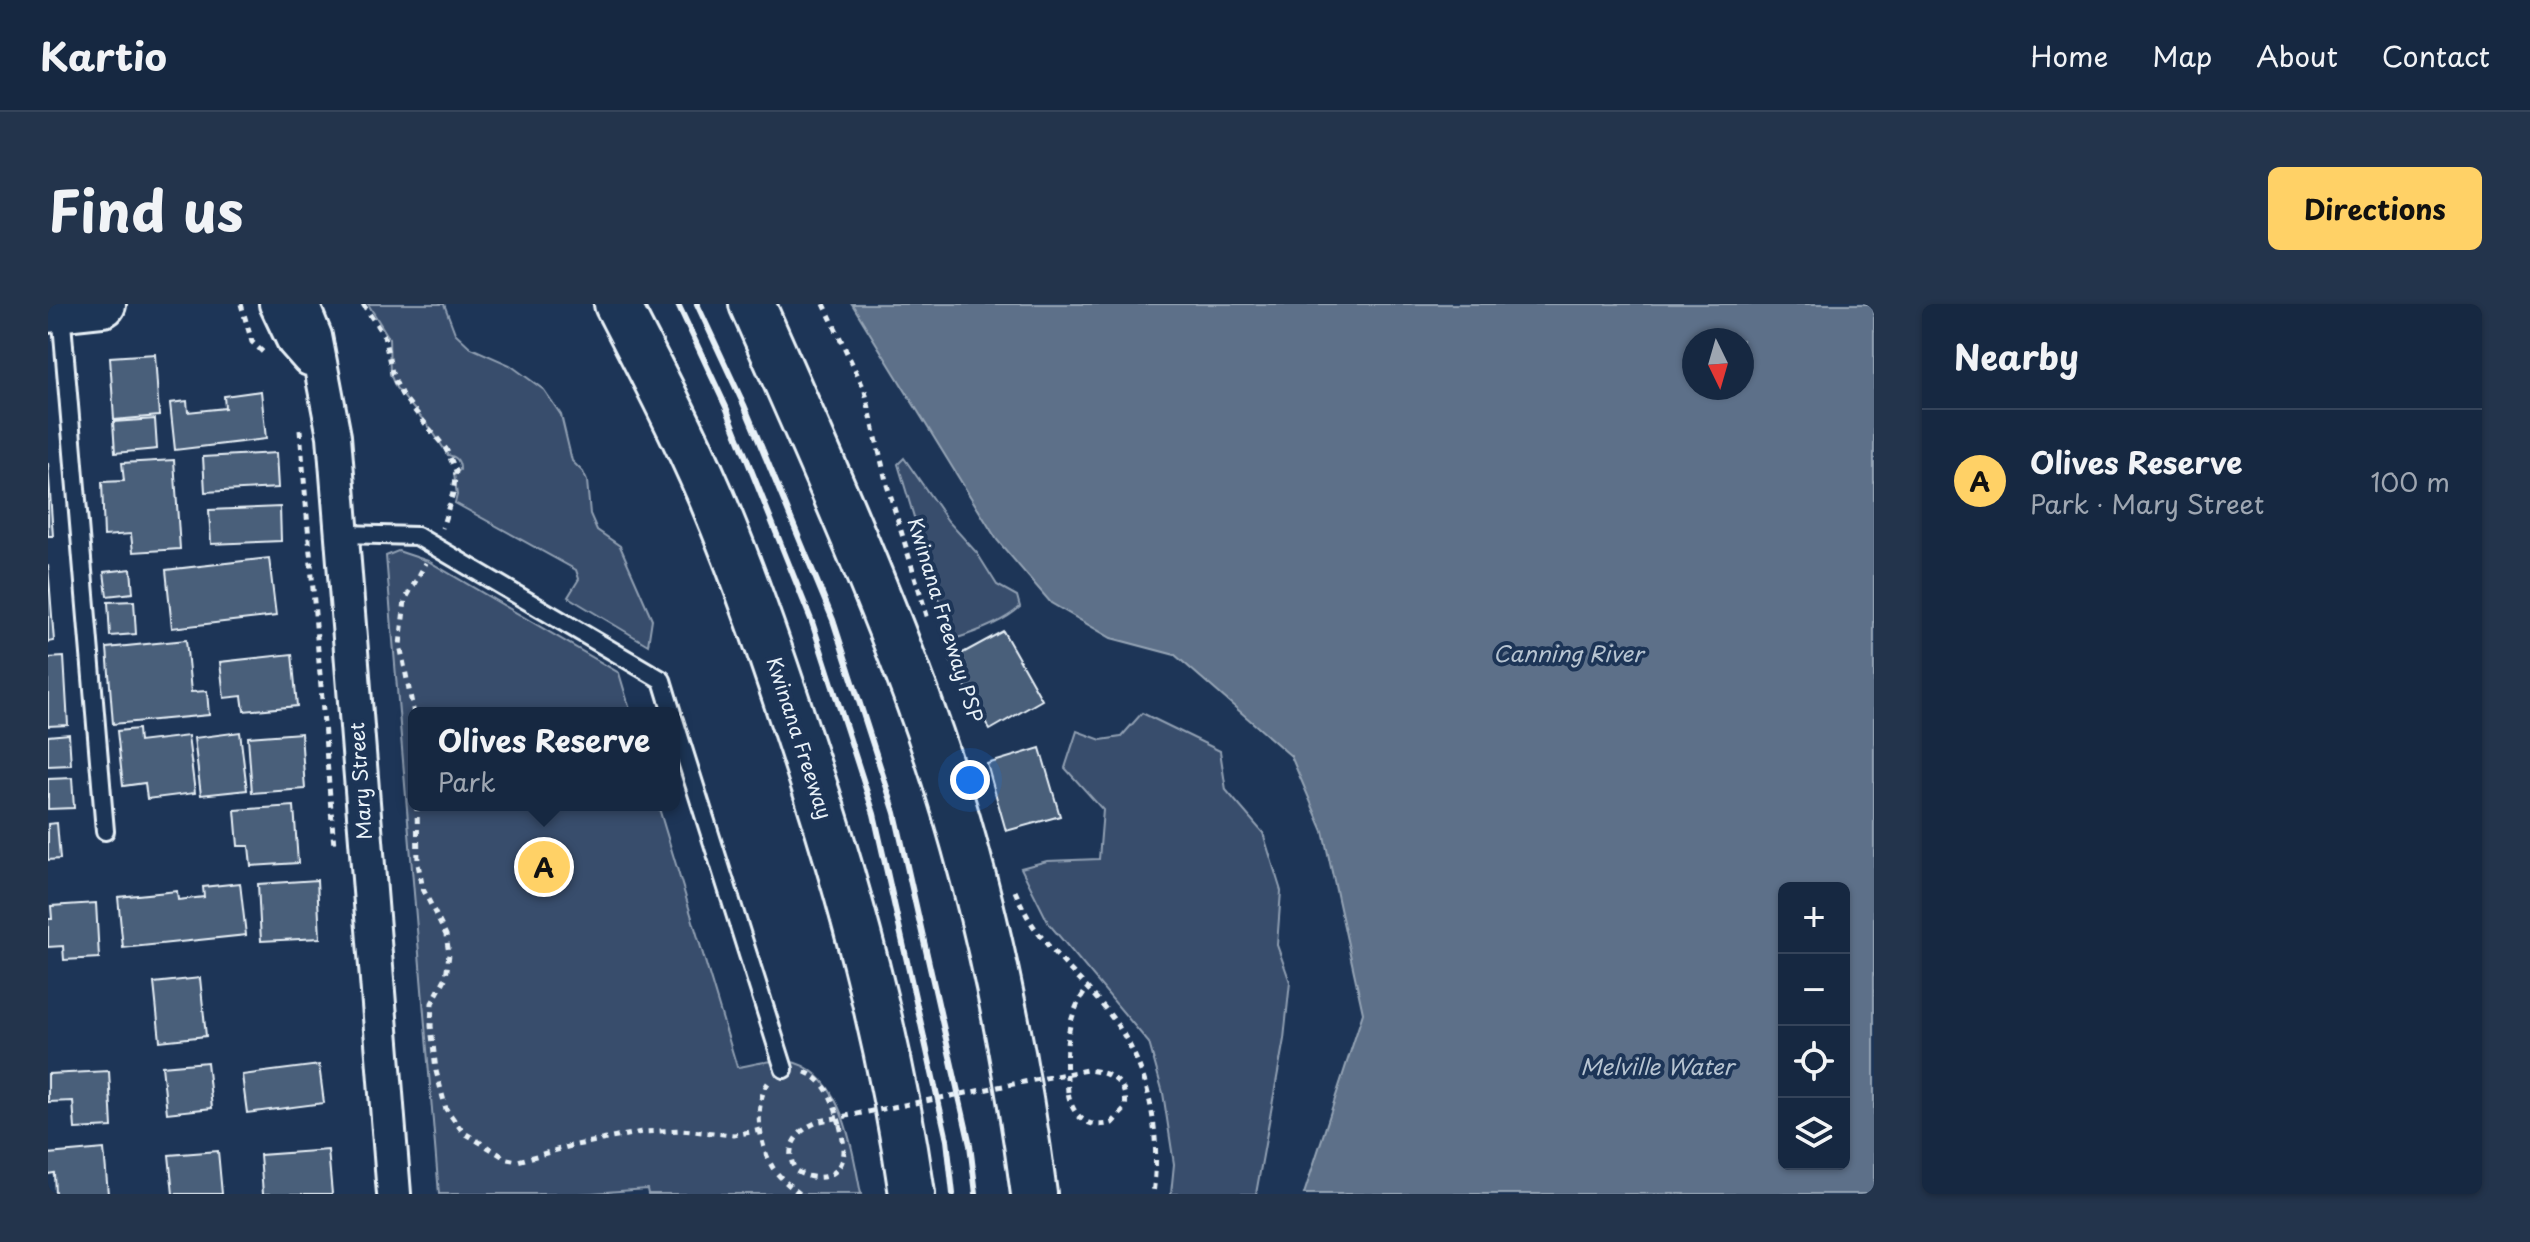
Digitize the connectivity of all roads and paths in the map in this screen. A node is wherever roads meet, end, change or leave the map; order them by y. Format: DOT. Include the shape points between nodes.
graph roads {
  1 [pos="241,304"];
  2 [pos="276,304"];
  3 [pos="302,304"];
  4 [pos="363,304"];
  5 [pos="617,304"];
  6 [pos="752,304"];
  7 [pos="760,304"];
  8 [pos="824,304"];
  9 [pos="71,308"];
  10 [pos="273,362"];
  11 [pos="319,370"];
  12 [pos="799,410"];
  13 [pos="300,426"];
  14 [pos="343,534"];
  15 [pos="434,546"];
  16 [pos="928,619"];
  17 [pos="413,707"];
  18 [pos="670,707"];
  19 [pos="680,739"];
  20 [pos="417,811"];
  21 [pos="105,831"];
  22 [pos="334,849"];
  23 [pos="1012,885"];
  24 [pos="1088,988"];
  25 [pos="784,1069"];
  26 [pos="761,1130"];
  27 [pos="394,1194"];
  28 [pos="800,1194"];
  29 [pos="912,1194"];
  30 [pos="1034,1194"];
  31 [pos="1153,1194"];
  1 -- 10 [label="path" via="252,342"];
  2 -- 11 [label="street, Mary Street" via="294,342"];
  3 -- 11 [label="street, Mary Street" via="315,336"];
  4 -- 15 [label="path" via="384,336 402,395 446,449 456,471 448,513"];
  5 -- 29 [label="highway, Kwinana Freeway" via="710,496 768,644 864,952"];
  6 -- 12 [label="highway"];
  7 -- 12 [label="highway"];
  8 -- 16 [label="path, Kwinana Freeway PSP" via="865,391"];
  9 -- 21 [label="lane"];
  11 -- 14 [label="street, Mary Street" via="334,436"];
  12 -- 30 [label="highway" via="916,695 957,823 1000,989"];
  13 -- 22 [label="path"];
  14 -- 15 [label="lane" via="417,536"];
  14 -- 27 [label="street, Mary Street"];
  15 -- 17 [label="path" via="405,600 402,621 400,645"];
  15 -- 18 [label="lane" via="662,680"];
  19 -- 25 [label="lane"];
  20 -- 26 [label="path" via="423,889 446,935 449,954 446,977 432,1003 436,1071 446,1109 463,1132 518,1161 642,1132 734,1135"];
  23 -- 24 [label="path" via="1032,924"];
  24 -- 25 [label="path, bridge" via="1077,1001 1067,1038 1068,1092 1084,1122 1112,1123 1125,1109 1122,1087 1111,1074 1087,1070 1057,1076 814,1123 800,1132 790,1156 796,1171 813,1178 836,1171 844,1153 840,1125 829,1093 819,1080"];
  24 -- 31 [label="path" via="1130,1044 1144,1078 1155,1123"];
  25 -- 26 [label="path" via="763,1091"];
  26 -- 28 [label="path" via="773,1168"];
}
